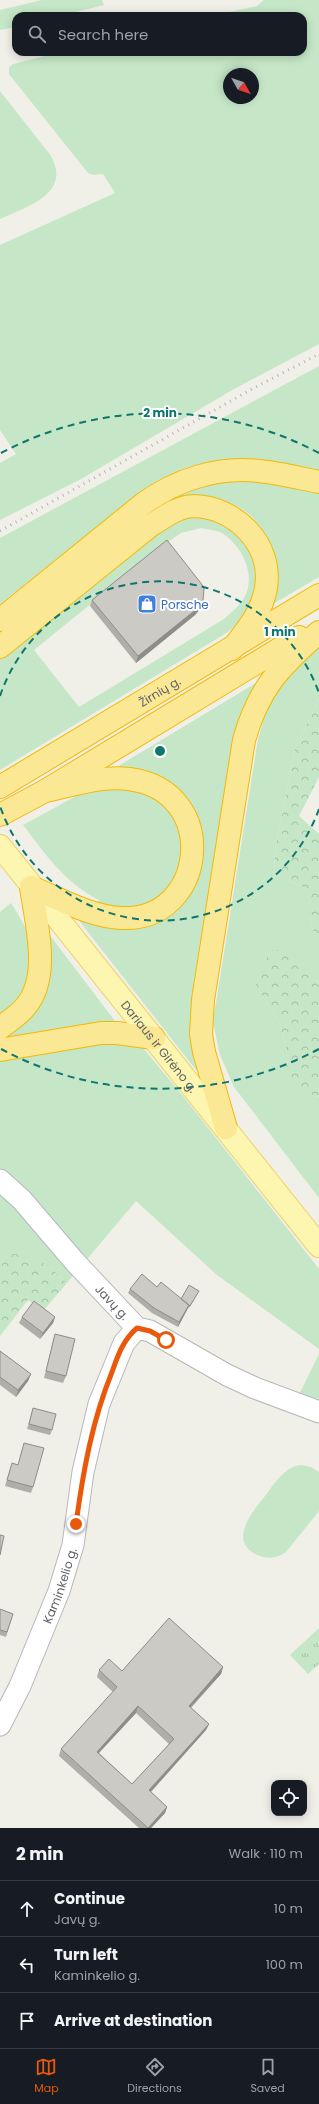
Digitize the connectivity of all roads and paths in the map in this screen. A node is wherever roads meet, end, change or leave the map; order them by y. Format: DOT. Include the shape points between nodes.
graph roads {
  1 [pos="319,482"];
  2 [pos="319,595"];
  3 [pos="0,620"];
  4 [pos="319,625"];
  5 [pos="319,632"];
  6 [pos="0,647"];
  7 [pos="232,649"];
  8 [pos="0,787"];
  9 [pos="45,791"];
  10 [pos="0,815"];
  11 [pos="0,846"];
  12 [pos="31,887"];
  13 [pos="0,1028"];
  14 [pos="154,1038"];
  15 [pos="0,1050"];
  16 [pos="226,1128"];
  17 [pos="0,1180"];
  18 [pos="319,1246"];
  19 [pos="137,1328"];
  20 [pos="319,1412"];
  21 [pos="0,1725"];
  1 -- 3 [label="highway" via="258,470 229,471 184,480 162,490 143,504"];
  2 -- 7 [label="highway, Žirnių g."];
  4 -- 9 [label="highway, Žirnių g."];
  5 -- 16 [label="highway" via="283,664 268,685 252,715 244,740 202,1007 201,1034 204,1052"];
  6 -- 7 [label="highway" via="150,526 174,511 193,506 210,508 226,514 241,524 255,538 264,555 266,587 262,604 253,622"];
  7 -- 8 [label="highway, Žirnių g."];
  9 -- 10 [label="highway, Žirnių g."];
  9 -- 12 [label="highway" via="109,779 127,778 152,785 163,791 180,807 188,822 193,841 192,859 187,877 167,904 137,917 123,918 96,914"];
  11 -- 12 [label="main road, Dariaus ir Girėno g."];
  12 -- 13 [label="highway" via="41,960 38,984 27,1006"];
  12 -- 14 [label="main road, Dariaus ir Girėno g."];
  14 -- 15 [label="highway" via="101,1033"];
  14 -- 16 [label="main road, Dariaus ir Girėno g."];
  16 -- 18 [label="main road, Dariaus ir Girėno g."];
  17 -- 19 [label="street, Javų g." via="22,1200 75,1262"];
  19 -- 20 [label="street, Javų g." via="150,1331 255,1388"];
  19 -- 21 [label="street, Kaminkelio g." via="124,1342 99,1404 83,1472 72,1545 59,1591 20,1686"];
}
